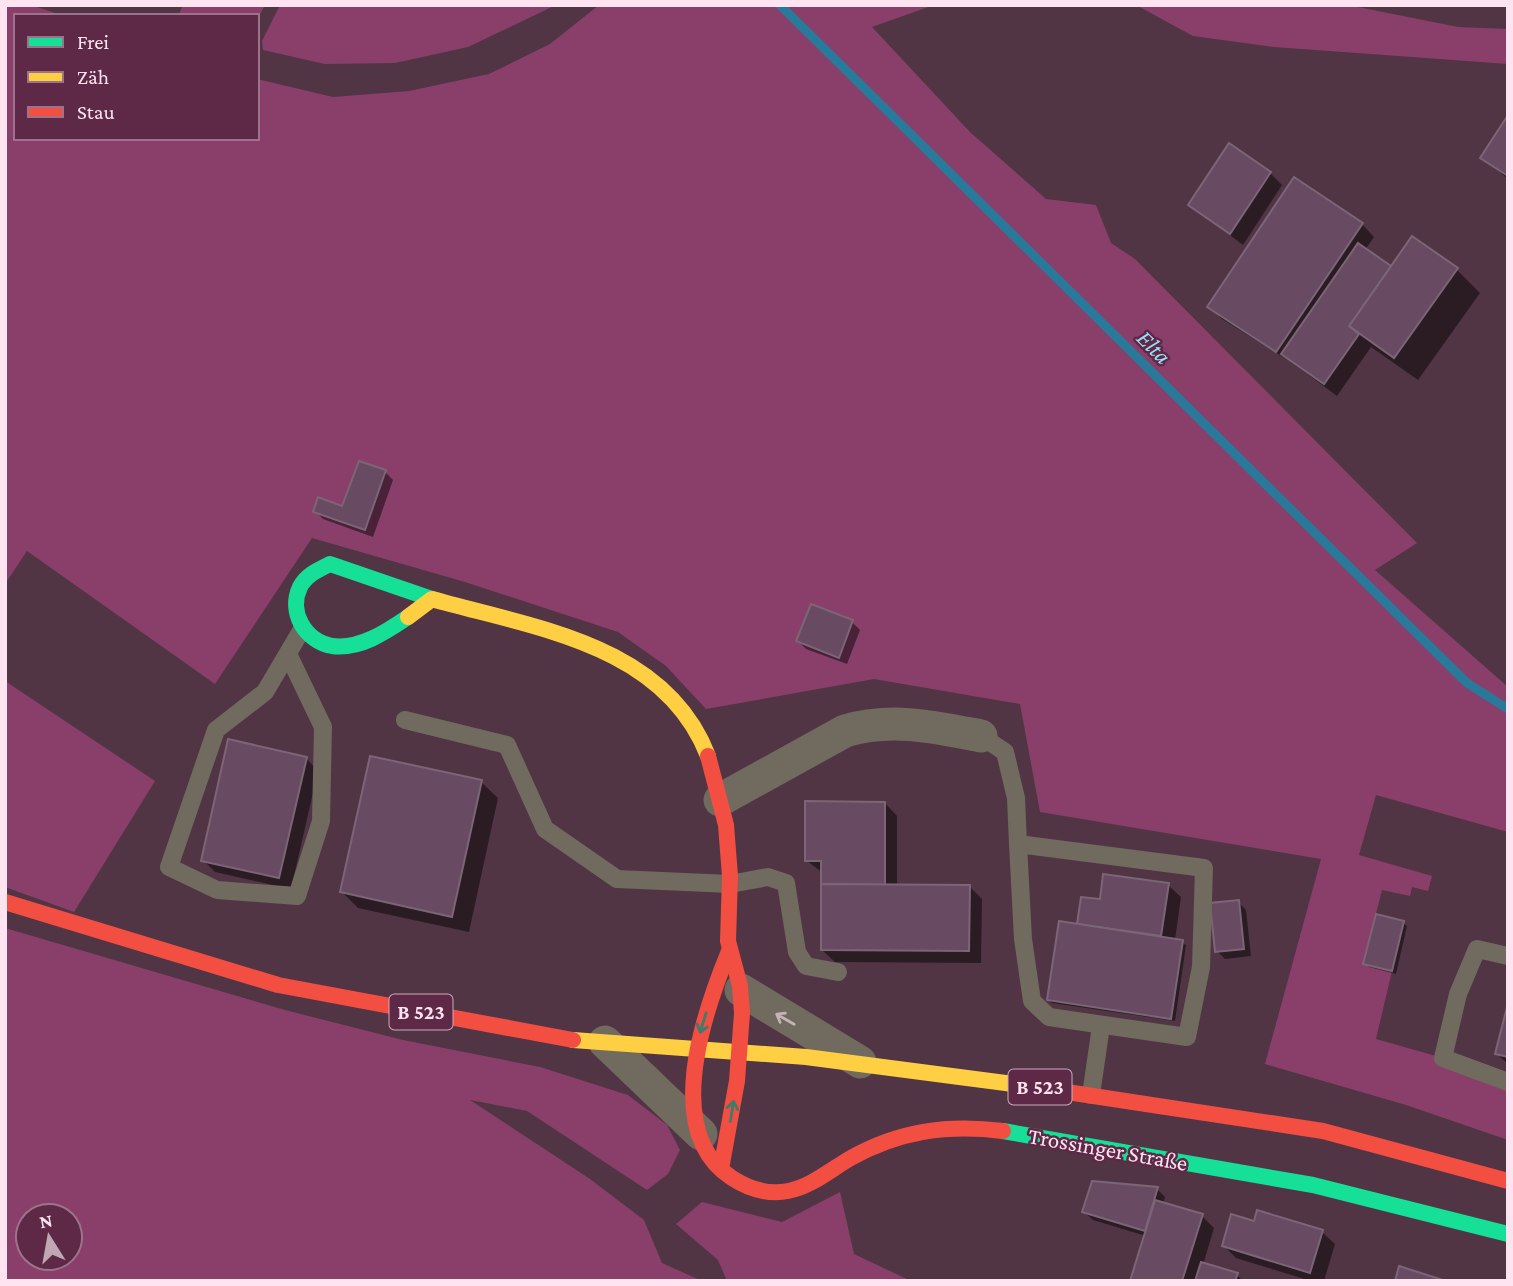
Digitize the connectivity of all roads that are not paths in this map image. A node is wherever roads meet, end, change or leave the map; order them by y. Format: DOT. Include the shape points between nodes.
graph roads {
  1 [pos="432,598"];
  2 [pos="301,631"];
  3 [pos="288,653"];
  4 [pos="405,720"];
  5 [pos="981,736"];
  6 [pos="720,800"];
  7 [pos="1018,844"];
  8 [pos="730,884"];
  9 [pos="5,902"];
  10 [pos="729,951"];
  11 [pos="1508,956"];
  12 [pos="838,972"];
  13 [pos="741,990"];
  14 [pos="1101,1026"];
  15 [pos="605,1042"];
  16 [pos="694,1049"];
  17 [pos="740,1052"];
  18 [pos="865,1065"];
  19 [pos="1508,1082"];
  20 [pos="1091,1095"];
  21 [pos="701,1134"];
  22 [pos="721,1169"];
  23 [pos="1508,1181"];
  24 [pos="1508,1234"];
  1 -- 2 [label="street" via="407,618 354,645 336,646"];
  1 -- 2 [label="street" via="330,564 314,569 299,587 295,610"];
  1 -- 6 [label="street" via="571,638 659,684 696,729 712,764"];
  2 -- 3 [label="lane"];
  3 -- 3 [label="lane" via="265,692 216,730 169,867 217,890 297,896 321,821 323,727"];
  4 -- 8 [label="lane" via="507,745 545,829 617,879"];
  5 -- 6 [label="street" via="916,723 867,724 845,731"];
  5 -- 7 [label="lane" via="1005,752 1016,797"];
  6 -- 8 [label="street"];
  7 -- 14 [label="lane" via="1032,1001 1049,1017"];
  7 -- 14 [label="lane" via="1204,869 1201,967 1187,1037"];
  8 -- 10 [label="street"];
  8 -- 12 [label="lane" via="768,877 786,883 797,952 806,966"];
  9 -- 15 [label="street, B 523" via="278,985 565,1039"];
  10 -- 13 [label="street"];
  10 -- 16 [label="street, Trossinger Straße, one-way"];
  11 -- 19 [label="lane" via="1477,949 1458,994 1443,1058"];
  13 -- 17 [label="street"];
  18 -- 13 [label="street, one-way"];
  14 -- 20 [label="lane"];
  15 -- 16 [label="street, B 523"];
  15 -- 21 [label="street, Trossinger Straße"];
  16 -- 17 [label="street, B 523"];
  16 -- 21 [label="street, Trossinger Straße" via="691,1073"];
  17 -- 18 [label="street, B 523"];
  22 -- 17 [label="street, one-way"];
  18 -- 20 [label="street, B 523"];
  20 -- 23 [label="street, B 523" via="1323,1131"];
  21 -- 22 [label="street, Trossinger Straße" via="707,1156"];
  22 -- 24 [label="street, Trossinger Straße" via="753,1188 782,1193 823,1178 898,1135 955,1129 1013,1133 1334,1187"];
}
